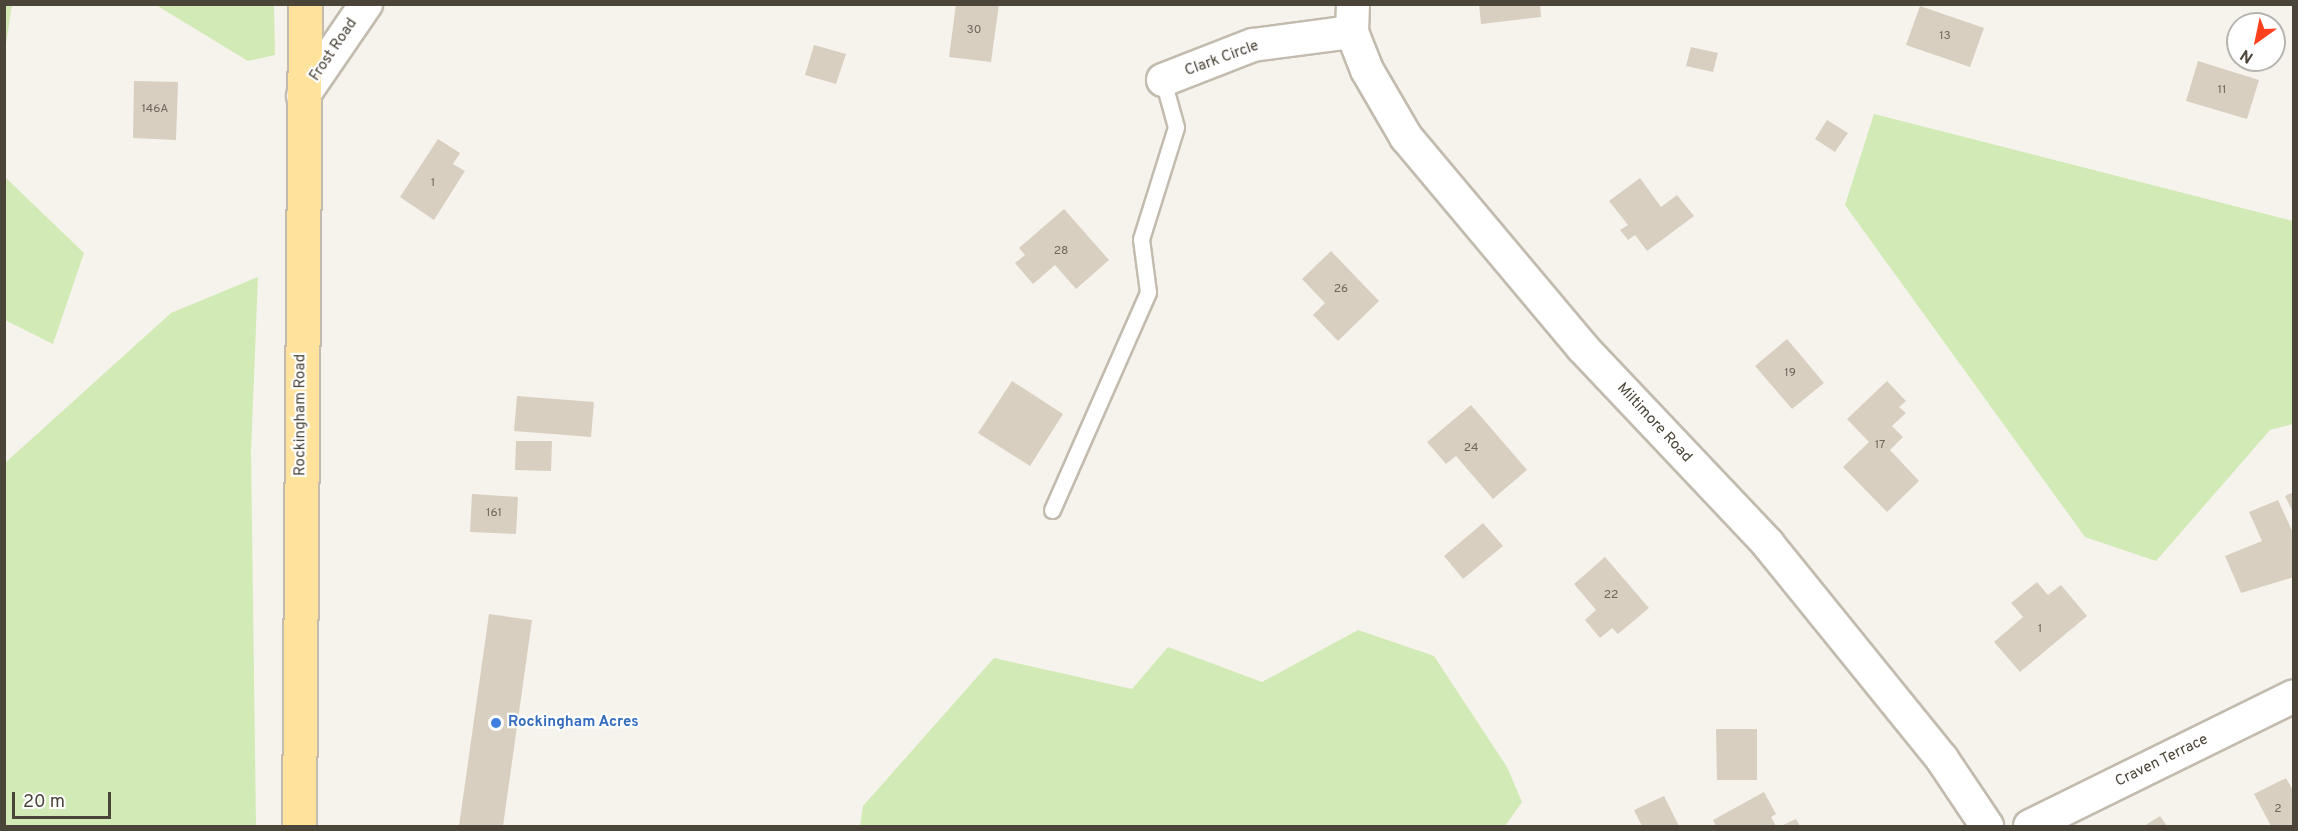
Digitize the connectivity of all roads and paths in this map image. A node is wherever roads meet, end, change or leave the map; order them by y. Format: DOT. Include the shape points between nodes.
graph roads {
  1 [pos="304,4"];
  2 [pos="366,4"];
  3 [pos="1352,18"];
  4 [pos="1163,80"];
  5 [pos="303,96"];
  6 [pos="1052,510"];
  7 [pos="2294,696"];
  8 [pos="299,826"];
  9 [pos="1987,826"];
  10 [pos="2030,826"];
  1 -- 5 [label="main road, Rockingham Road"];
  2 -- 5 [label="street, Frost Road"];
  3 -- 4 [label="street, Clark Circle" via="1253,45"];
  3 -- 9 [label="street, Miltimore Road" via="1383,102 1441,182 1582,347 1768,544 1942,759"];
  4 -- 6 [label="lane" via="1176,127 1141,239 1148,292"];
  5 -- 8 [label="main road, Rockingham Road"];
  7 -- 10 [label="street, Craven Terrace"];
}
